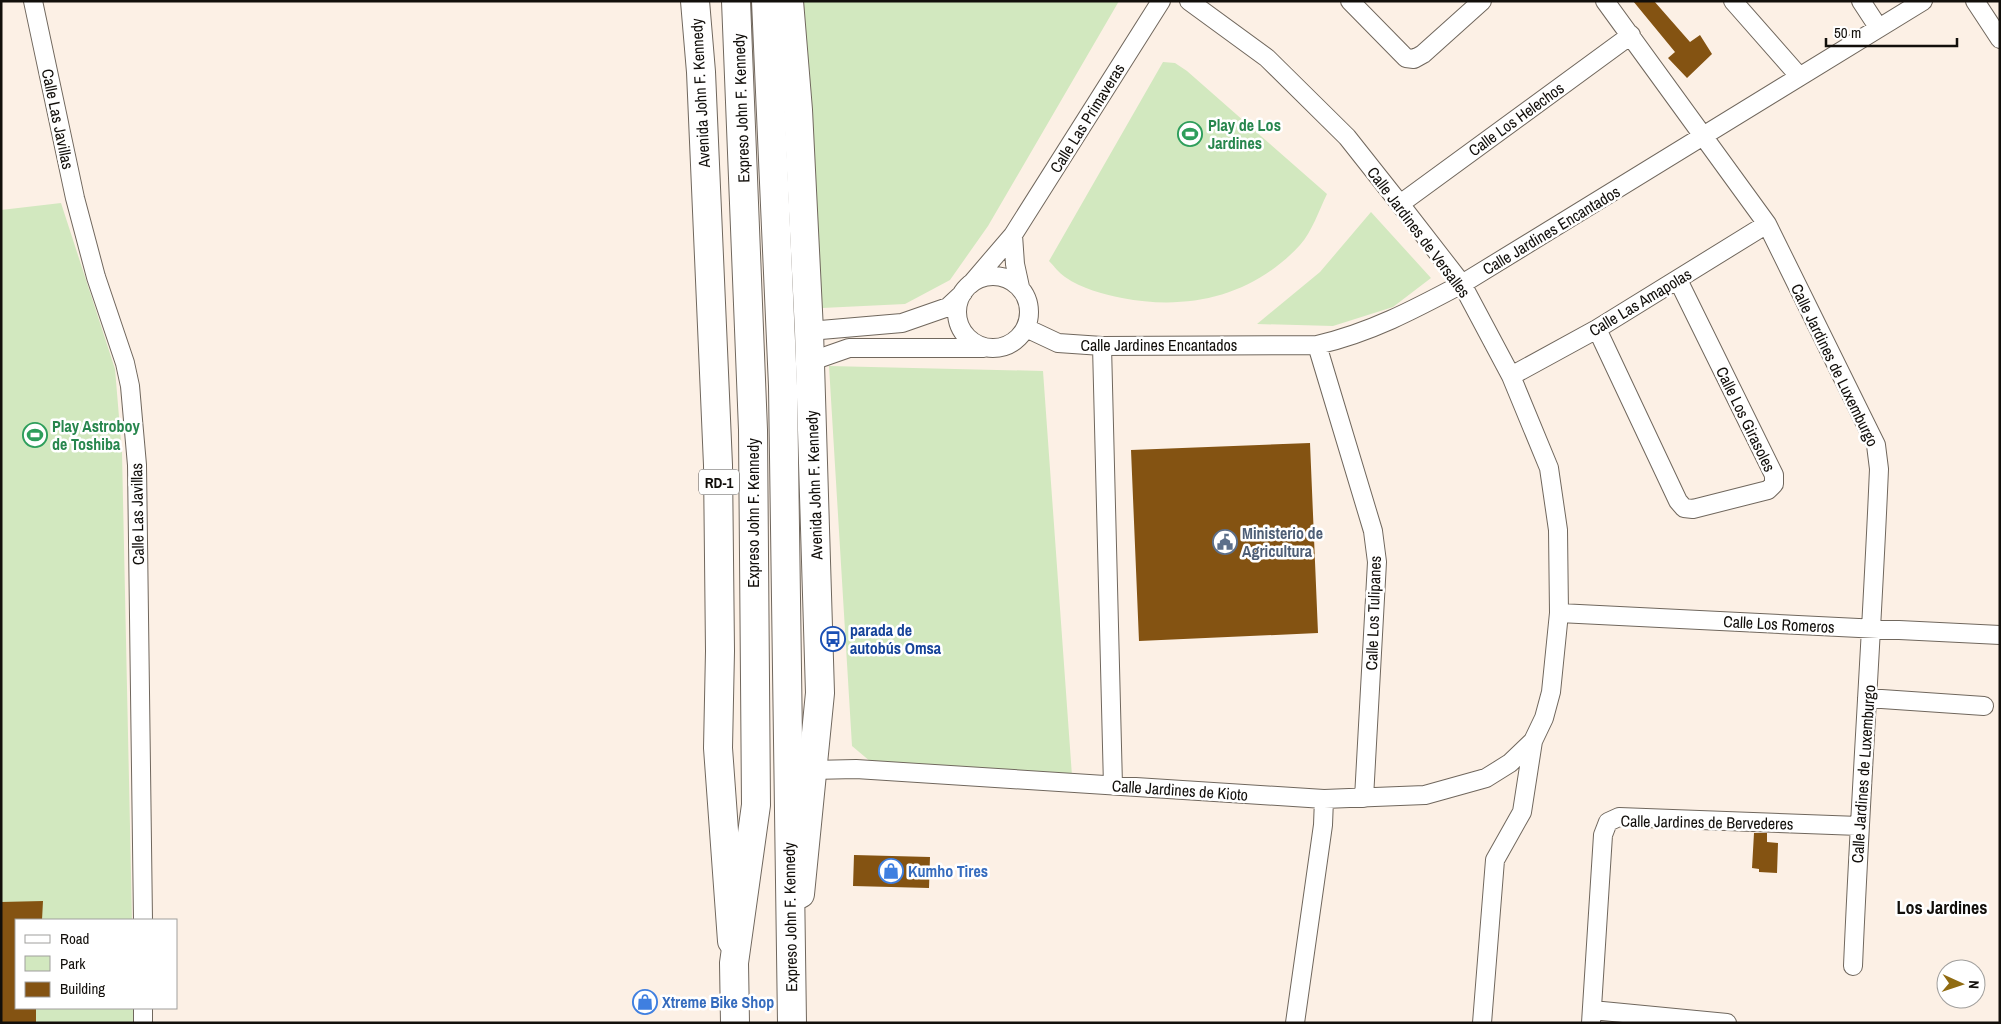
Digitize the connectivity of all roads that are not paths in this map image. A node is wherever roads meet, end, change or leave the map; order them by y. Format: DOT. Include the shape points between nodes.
graph roads {
  1 [pos="33,1"];
  2 [pos="695,1"];
  3 [pos="736,1"];
  4 [pos="766,1"];
  5 [pos="789,1"];
  6 [pos="1161,1"];
  7 [pos="1189,1"];
  8 [pos="1350,1"];
  9 [pos="1482,1"];
  10 [pos="1605,1"];
  11 [pos="1733,1"];
  12 [pos="1861,1"];
  13 [pos="1923,1"];
  14 [pos="1975,1"];
  15 [pos="1878,27"];
  16 [pos="1631,35"];
  17 [pos="2000,38"];
  18 [pos="1799,76"];
  19 [pos="1703,138"];
  20 [pos="1400,204"];
  21 [pos="1767,224"];
  22 [pos="1013,235"];
  23 [pos="1678,280"];
  24 [pos="1462,284"];
  25 [pos="967,288"];
  26 [pos="1020,288"];
  27 [pos="1026,328"];
  28 [pos="1597,329"];
  29 [pos="809,330"];
  30 [pos="1317,345"];
  31 [pos="1102,346"];
  32 [pos="991,348"];
  33 [pos="809,362"];
  34 [pos="1511,376"];
  35 [pos="1559,613"];
  36 [pos="1873,628"];
  37 [pos="2000,635"];
  38 [pos="1868,698"];
  39 [pos="1984,706"];
  40 [pos="1533,741"];
  41 [pos="812,770"];
  42 [pos="1113,786"];
  43 [pos="1364,798"];
  44 [pos="1324,799"];
  45 [pos="1859,826"];
  46 [pos="143,919"];
  47 [pos="734,964"];
  48 [pos="1853,966"];
  49 [pos="792,967"];
  50 [pos="143,1009"];
  51 [pos="1591,1016"];
  52 [pos="143,1023"];
  53 [pos="735,1023"];
  54 [pos="792,1023"];
  55 [pos="1295,1023"];
  56 [pos="1482,1023"];
  57 [pos="1727,1023"];
  1 -- 46 [label="street, Calle Las Javillas" via="75,198 130,386 137,465"];
  2 -- 47 [label="main road, Avenida John F. Kennedy / RD-1" via="718,465 718,748"];
  3 -- 47 [label="main road, Expreso John F. Kennedy / RD-1" via="752,420 756,805"];
  4 -- 49 [label="main road, Expreso John F. Kennedy" via="783,386"];
  5 -- 29 [label="main road, Avenida John F. Kennedy"];
  6 -- 22 [label="street, Calle Las Primaveras"];
  7 -- 20 [label="street, Calle Jardines de Versalles" via="1267,58 1347,137"];
  8 -- 9 [label="street" via="1406,58 1414,59"];
  10 -- 16 [label="street, Calle Jardines de Luxemburgo"];
  11 -- 18 [label="street"];
  12 -- 15 [label="street"];
  13 -- 15 [label="street, Calle Jardines Encantados"];
  14 -- 17 [label="street"];
  15 -- 18 [label="street, Calle Jardines Encantados"];
  16 -- 19 [label="street, Calle Jardines de Luxemburgo"];
  16 -- 20 [label="street, Calle Los Helechos"];
  18 -- 19 [label="street, Calle Jardines Encantados"];
  19 -- 21 [label="street, Calle Jardines de Luxemburgo"];
  19 -- 24 [label="street, Calle Jardines Encantados"];
  20 -- 24 [label="street, Calle Jardines de Versalles"];
  21 -- 23 [label="street, Calle Las Amapolas"];
  21 -- 36 [label="street, Calle Jardines de Luxemburgo" via="1876,445 1879,469"];
  22 -- 25 [label="street, Calle Las Primaveras"];
  22 -- 26 [label="street" via="1014,264"];
  23 -- 28 [label="street, Calle Las Amapolas"];
  23 -- 28 [label="street, Calle Los Girasoles" via="1774,475 1774,484 1768,490 1693,509 1684,508 1678,502"];
  24 -- 30 [label="street, Calle Jardines Encantados" via="1403,316 1352,337"];
  24 -- 34 [label="street, Calle Jardines de Versalles"];
  25 -- 26 [label="street" via="980,278 1001,277"];
  25 -- 29 [label="street, Calle Las Primaveras" via="948,307 902,323"];
  25 -- 32 [label="street" via="958,304 962,328 979,346"];
  26 -- 27 [label="street" via="1029,306"];
  27 -- 31 [label="street, Calle Jardines Encantados" via="1058,343"];
  27 -- 32 [label="street" via="1012,343"];
  28 -- 34 [label="street, Calle Las Amapolas"];
  29 -- 33 [label="main road, Avenida John F. Kennedy"];
  30 -- 31 [label="street, Calle Jardines Encantados"];
  30 -- 43 [label="street, Calle Los Tulipanes" via="1372,531 1377,562"];
  31 -- 42 [label="street"];
  32 -- 33 [label="street" via="849,348"];
  33 -- 41 [label="main road, Avenida John F. Kennedy" via="820,693"];
  34 -- 35 [label="street, Calle Jardines de Versalles" via="1549,468 1558,530"];
  35 -- 36 [label="street, Calle Los Romeros"];
  35 -- 40 [label="street, Calle Jardines de Versalles" via="1551,692"];
  36 -- 37 [label="street, Calle Los Romeros"];
  36 -- 38 [label="street, Calle Jardines de Luxemburgo"];
  38 -- 39 [label="street"];
  38 -- 45 [label="street, Calle Jardines de Luxemburgo"];
  40 -- 43 [label="street, Calle Jardines de Kioto" via="1510,763 1486,778 1425,795"];
  40 -- 56 [label="street, Calle Jardines de Versalles" via="1522,812 1495,860"];
  41 -- 42 [label="street, Calle Jardines de Kioto" via="856,769"];
  41 -- 49 [label="main road, Avenida John F. Kennedy"];
  42 -- 44 [label="street, Calle Jardines de Kioto"];
  43 -- 44 [label="street, Calle Jardines de Kioto"];
  44 -- 55 [label="street"];
  45 -- 48 [label="street, Calle Jardines de Luxemburgo"];
  45 -- 51 [label="street, Calle Jardines de Bervederes" via="1619,817 1608,822 1603,835"];
  47 -- 53 [label="main road, Expreso John F. Kennedy / RD-1"];
  49 -- 54 [label="main road, Expreso John F. Kennedy"];
  50 -- 52 [label="street"];
  51 -- 57 [label="street"];
}
